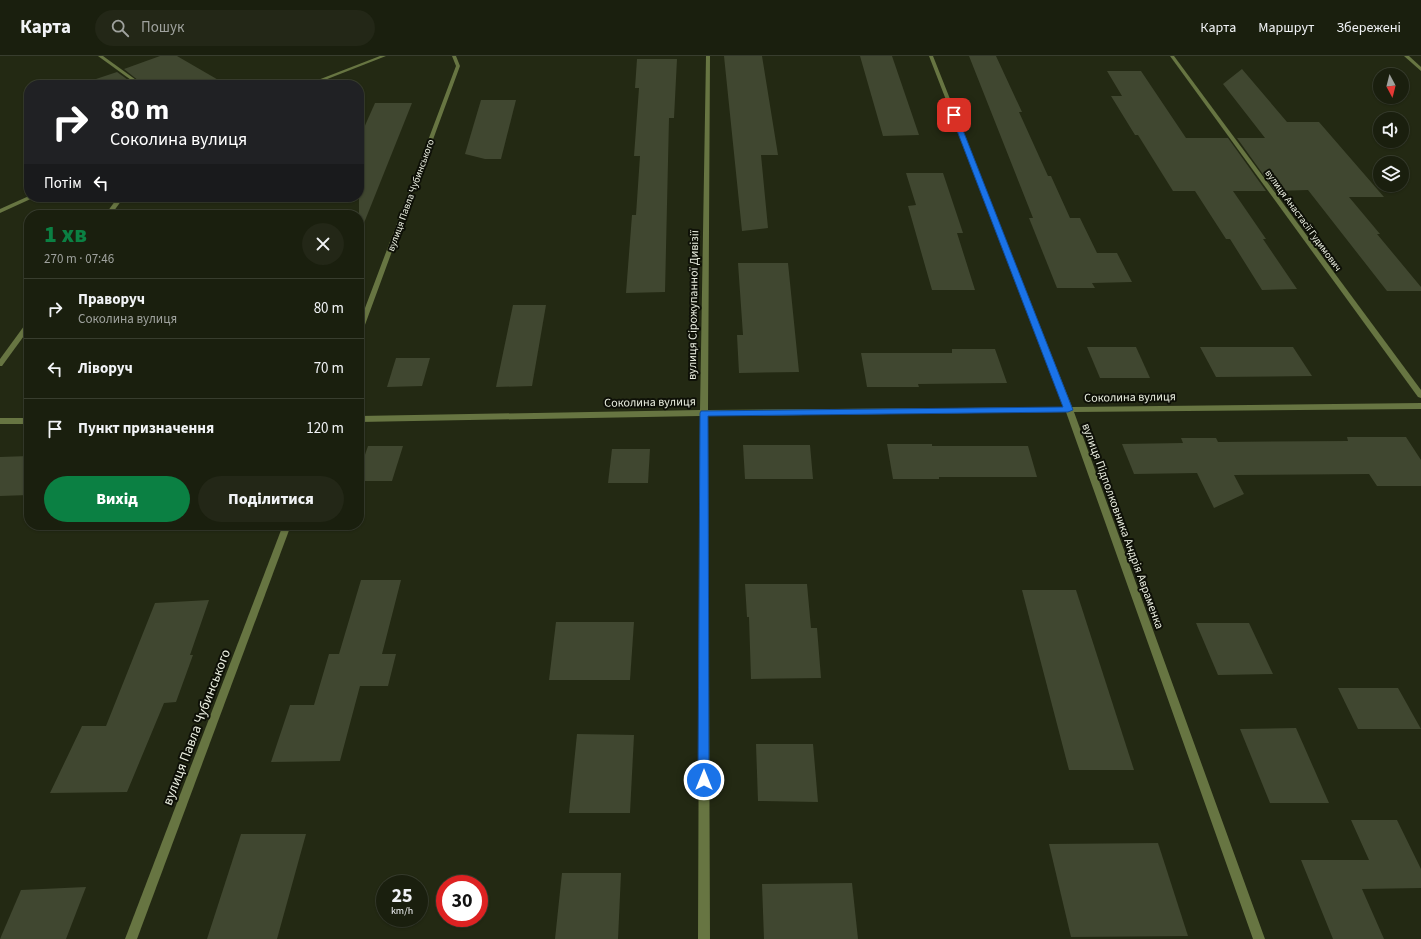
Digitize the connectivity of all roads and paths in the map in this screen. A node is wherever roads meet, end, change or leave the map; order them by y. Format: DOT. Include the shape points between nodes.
graph roads {
  1 [pos="100,56"];
  2 [pos="384,56"];
  3 [pos="454,56"];
  4 [pos="708,56"];
  5 [pos="931,56"];
  6 [pos="1172,56"];
  7 [pos="1406,56"];
  8 [pos="1421,70"];
  9 [pos="134,80"];
  10 [pos="320,80"];
  11 [pos="24,200"];
  12 [pos="0,211"];
  13 [pos="364,320"];
  14 [pos="24,331"];
  15 [pos="0,364"];
  16 [pos="1421,395"];
  17 [pos="1421,406"];
  18 [pos="1068,410"];
  19 [pos="704,413"];
  20 [pos="364,419"];
  21 [pos="0,421"];
  22 [pos="24,421"];
  23 [pos="285,530"];
  24 [pos="131,939"];
  25 [pos="704,939"];
  26 [pos="1259,939"];
  1 -- 9 [label="street"];
  2 -- 10 [label="street"];
  3 -- 13 [label="street, вулиця Павла Чубинського" via="458,66"];
  4 -- 19 [label="street, вулиця Сірожупанної Дивізії"];
  5 -- 18 [label="street, вулиця Підполковника Андрія Авраменка"];
  6 -- 16 [label="street, вулиця Анастасії Гудимович"];
  7 -- 8 [label="street"];
  11 -- 12 [label="street"];
  14 -- 15 [label="street"];
  17 -- 18 [label="street, Соколина вулиця"];
  18 -- 19 [label="street, Соколина вулиця"];
  18 -- 26 [label="street, вулиця Підполковника Андрія Авраменка"];
  19 -- 20 [label="street, Соколина вулиця"];
  19 -- 25 [label="street, вулиця Сірожупанної Дивізії"];
  21 -- 22 [label="street"];
  23 -- 24 [label="street, вулиця Павла Чубинського"];
}
